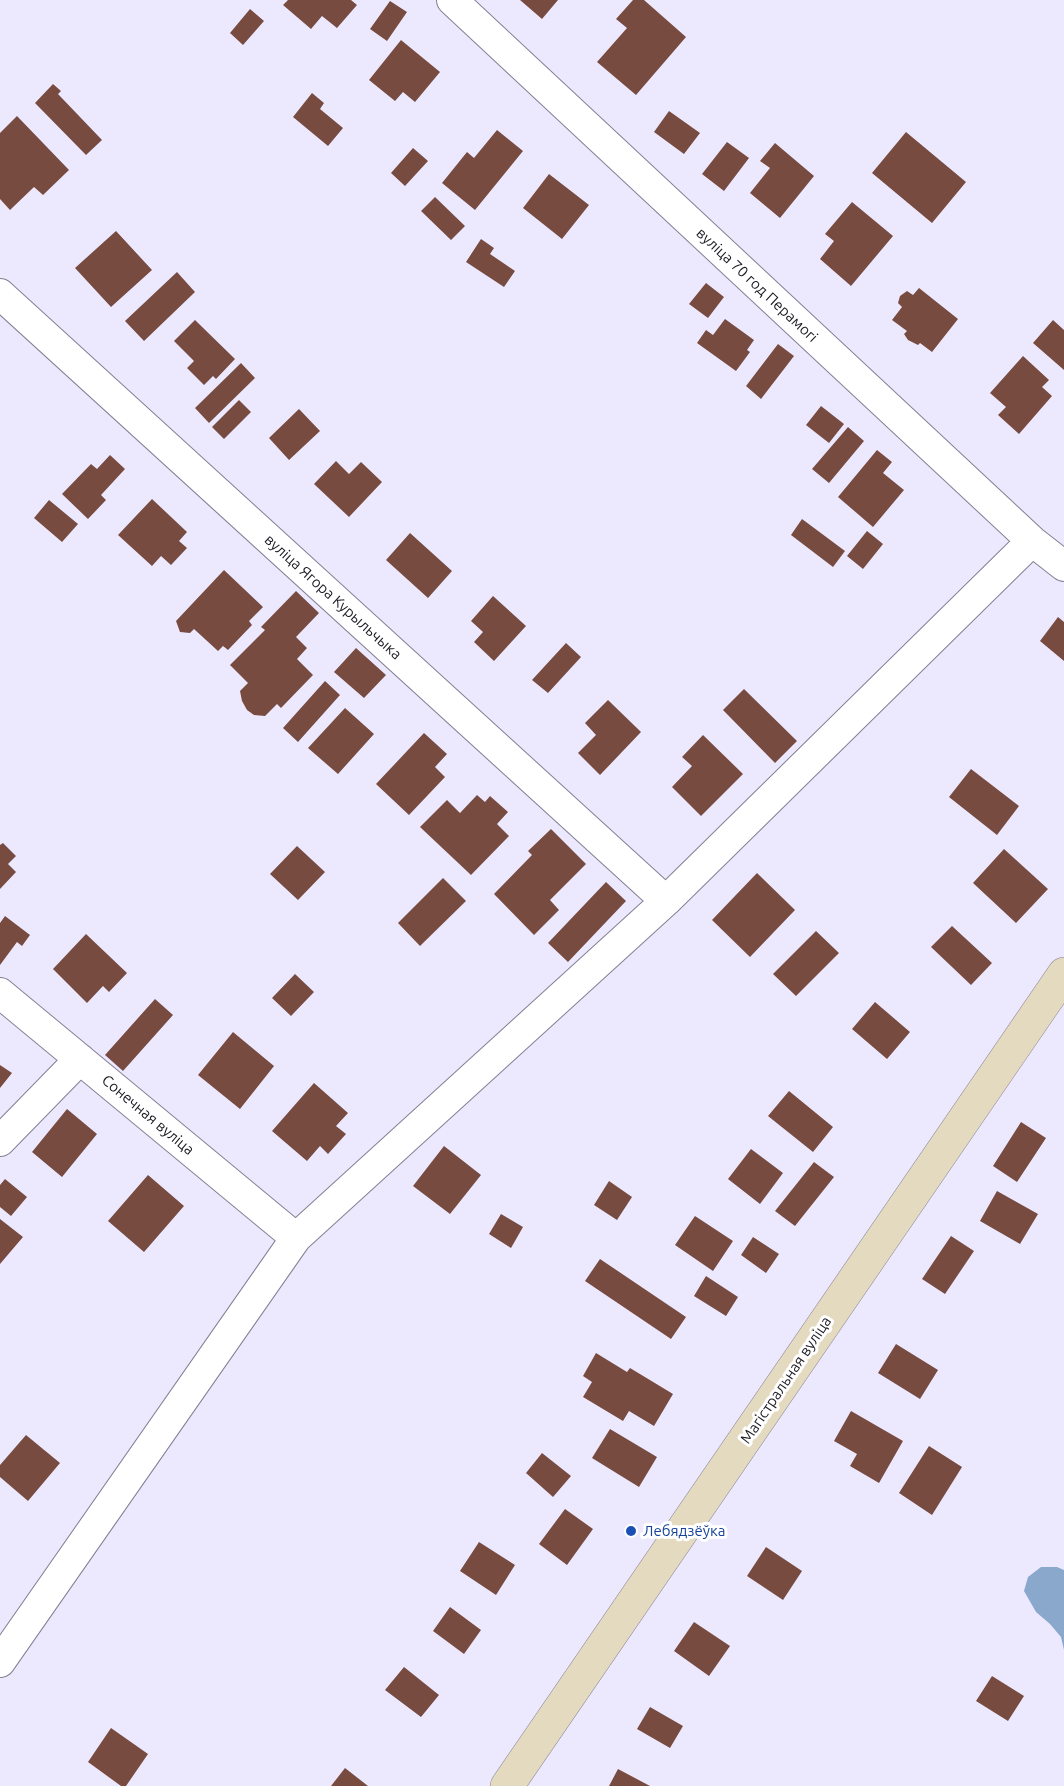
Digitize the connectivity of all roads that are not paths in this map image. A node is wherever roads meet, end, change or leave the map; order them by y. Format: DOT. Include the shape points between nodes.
graph roads {
  1 [pos="452,0"];
  2 [pos="0,294"];
  3 [pos="1032,541"];
  4 [pos="1064,566"];
  5 [pos="666,901"];
  6 [pos="1064,974"];
  7 [pos="0,993"];
  8 [pos="80,1059"];
  9 [pos="0,1141"];
  10 [pos="296,1238"];
  11 [pos="0,1662"];
  12 [pos="507,1786"];
  1 -- 3 [label="street, вуліца 70 год Перамогі"];
  2 -- 5 [label="street, вуліца Ягора Курыльчыка"];
  3 -- 4 [label="street, вуліца 70 год Перамогі"];
  3 -- 5 [label="street"];
  5 -- 10 [label="street"];
  6 -- 12 [label="main road, Магістральная вуліца"];
  7 -- 8 [label="street, Сонечная вуліца"];
  8 -- 9 [label="street"];
  8 -- 10 [label="street, Сонечная вуліца"];
  10 -- 11 [label="street"];
}
